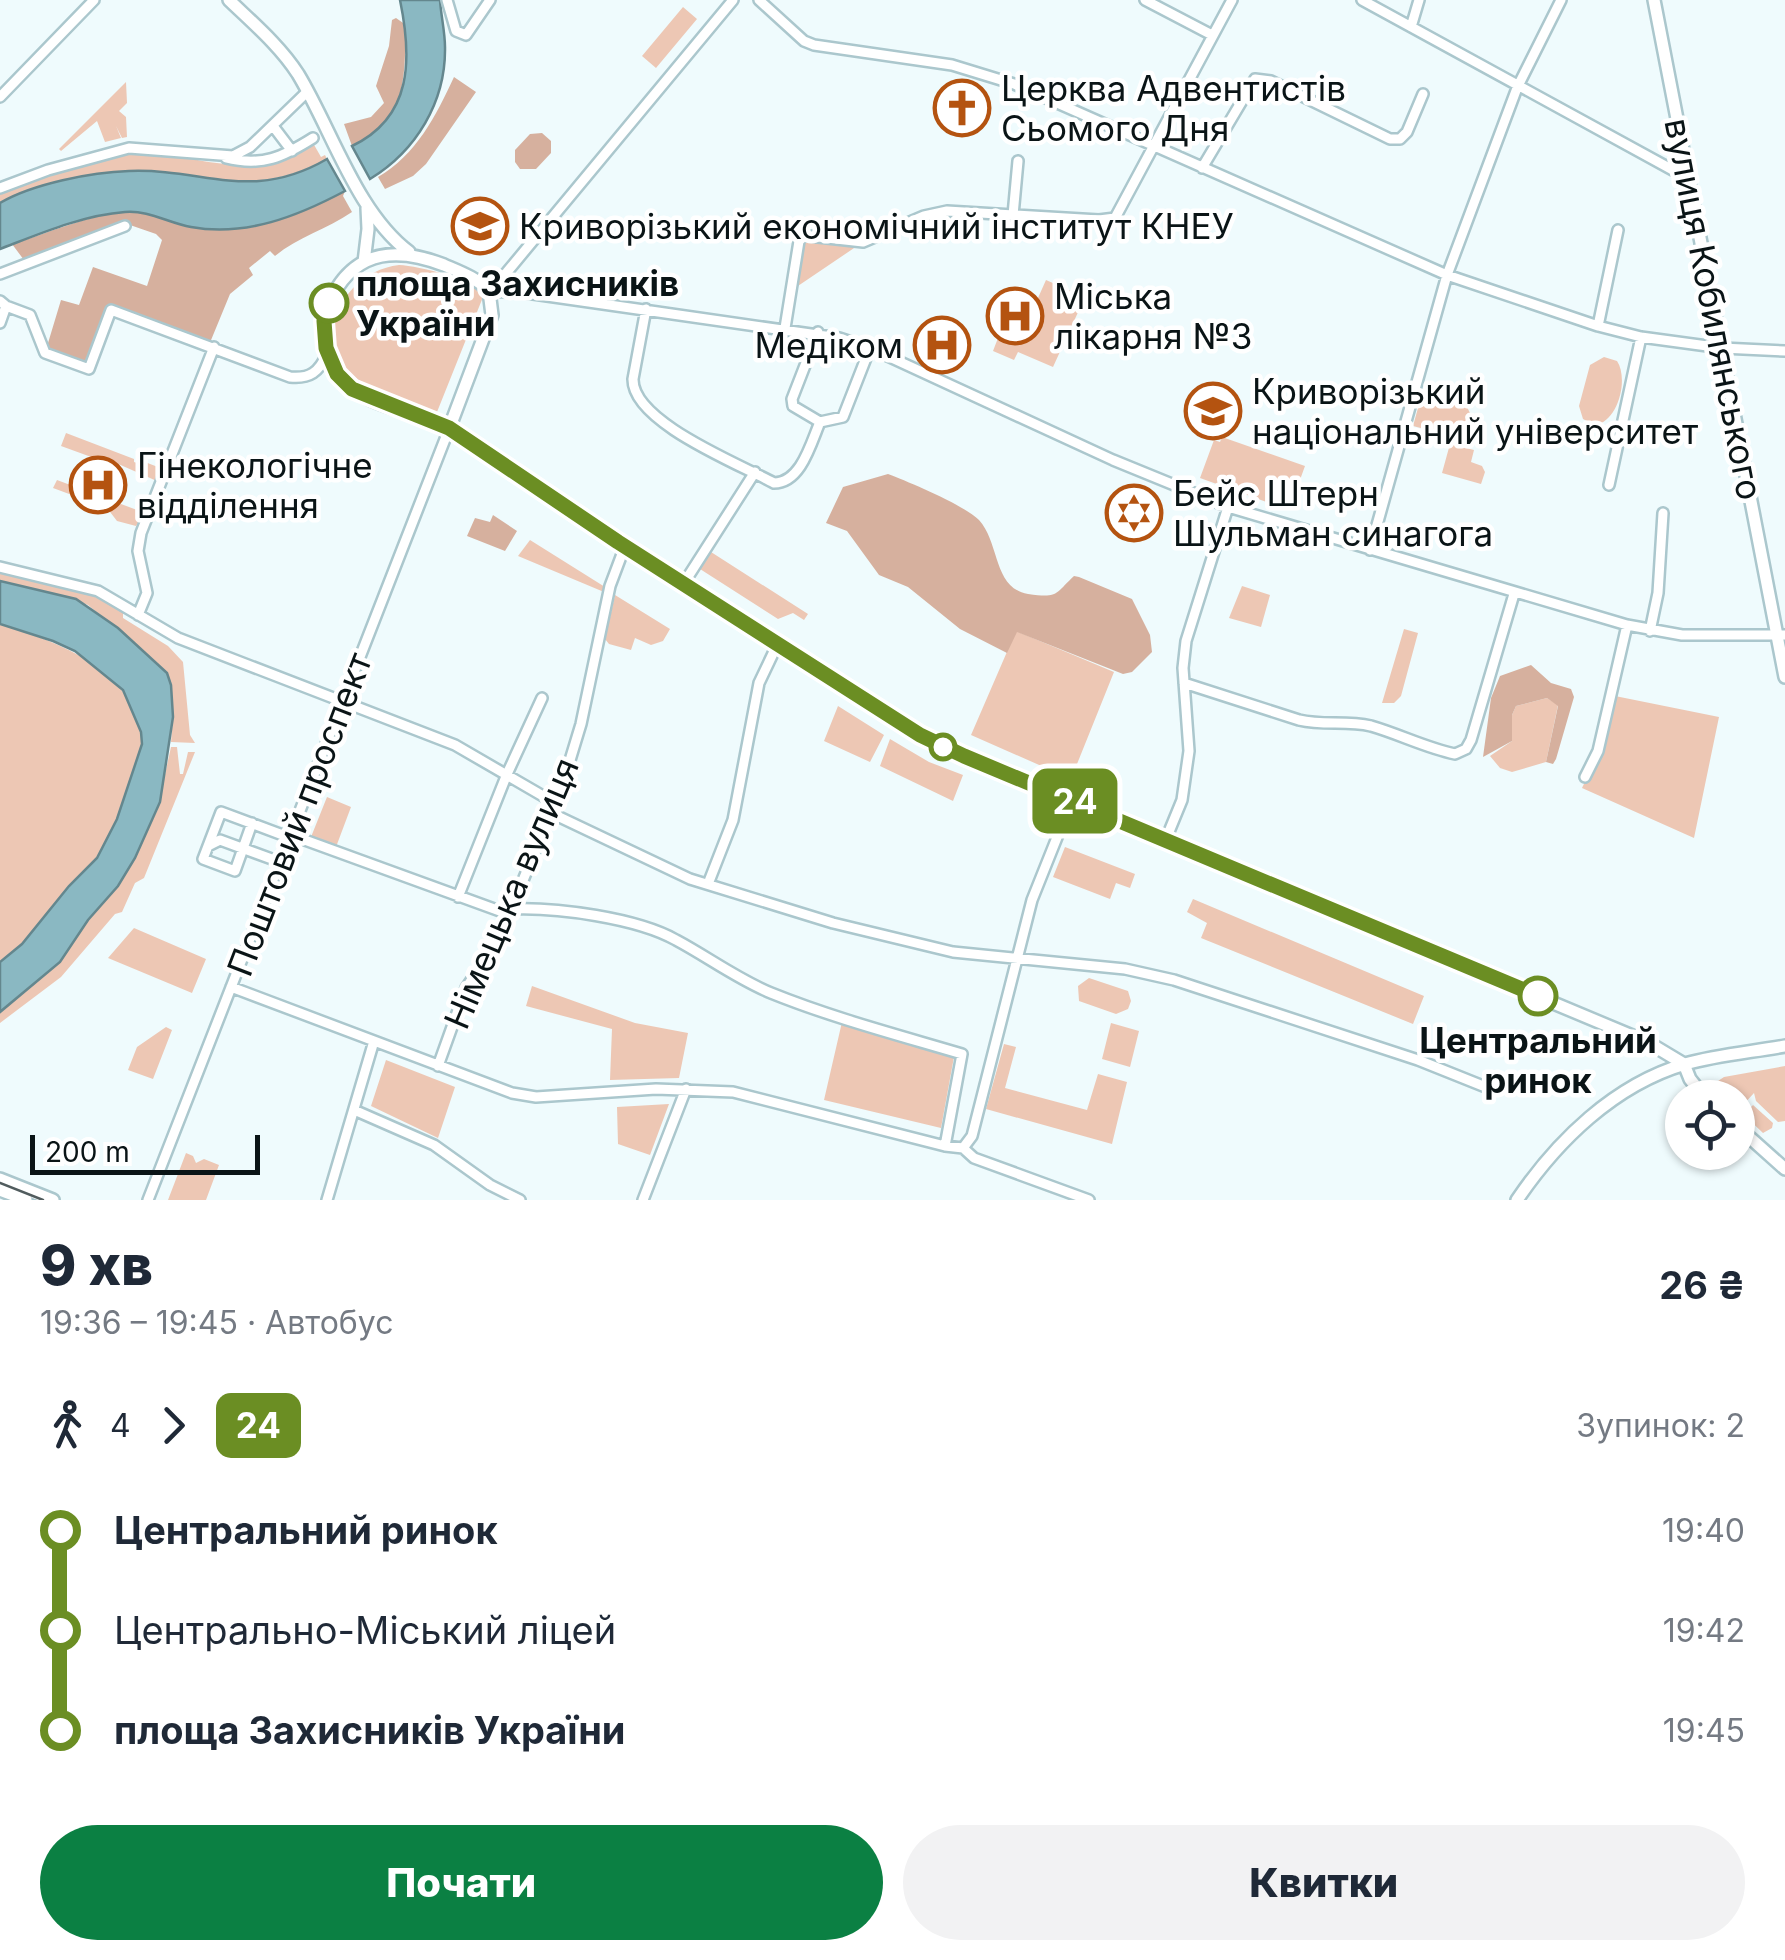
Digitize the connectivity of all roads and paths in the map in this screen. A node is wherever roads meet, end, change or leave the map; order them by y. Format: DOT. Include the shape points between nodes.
graph roads {
  1 [pos="94,0"];
  2 [pos="229,0"];
  3 [pos="448,0"];
  4 [pos="490,0"];
  5 [pos="733,0"];
  6 [pos="759,0"];
  7 [pos="1145,0"];
  8 [pos="1232,0"];
  9 [pos="1362,0"];
  10 [pos="1420,0"];
  11 [pos="1560,0"];
  12 [pos="1654,0"];
  13 [pos="1411,27"];
  14 [pos="1212,36"];
  15 [pos="1517,88"];
  16 [pos="308,92"];
  17 [pos="1422,94"];
  18 [pos="0,96"];
  19 [pos="273,126"];
  20 [pos="312,138"];
  21 [pos="1153,146"];
  22 [pos="292,151"];
  23 [pos="224,157"];
  24 [pos="1018,161"];
  25 [pos="1202,168"];
  26 [pos="1691,180"];
  27 [pos="0,188"];
  28 [pos="364,199"];
  29 [pos="1013,215"];
  30 [pos="125,226"];
  31 [pos="1618,230"];
  32 [pos="412,255"];
  33 [pos="364,262"];
  34 [pos="0,274"];
  35 [pos="1447,275"];
  36 [pos="488,290"];
  37 [pos="3,304"];
  38 [pos="646,309"];
  39 [pos="0,323"];
  40 [pos="1598,326"];
  41 [pos="785,328"];
  42 [pos="818,332"];
  43 [pos="1641,337"];
  44 [pos="214,347"];
  45 [pos="870,348"];
  46 [pos="1722,348"];
  47 [pos="1785,351"];
  48 [pos="327,354"];
  49 [pos="820,422"];
  50 [pos="449,428"];
  51 [pos="755,472"];
  52 [pos="1609,485"];
  53 [pos="1228,507"];
  54 [pos="1663,514"];
  55 [pos="624,546"];
  56 [pos="1370,550"];
  57 [pos="0,567"];
  58 [pos="684,583"];
  59 [pos="1514,594"];
  60 [pos="138,615"];
  61 [pos="1627,626"];
  62 [pos="1650,631"];
  63 [pos="1781,636"];
  64 [pos="778,644"];
  65 [pos="1785,678"];
  66 [pos="1184,683"];
  67 [pos="542,698"];
  68 [pos="344,701"];
  69 [pos="507,774"];
  70 [pos="1585,777"];
  71 [pos="1072,800"];
  72 [pos="553,808"];
  73 [pos="252,824"];
  74 [pos="290,836"];
  75 [pos="1166,839"];
  76 [pos="208,846"];
  77 [pos="242,849"];
  78 [pos="280,862"];
  79 [pos="708,884"];
  80 [pos="458,897"];
  81 [pos="510,912"];
  82 [pos="1018,960"];
  83 [pos="231,988"];
  84 [pos="374,1041"];
  85 [pos="1785,1046"];
  86 [pos="1684,1064"];
  87 [pos="438,1066"];
  88 [pos="1691,1080"];
  89 [pos="1484,1086"];
  90 [pos="686,1089"];
  91 [pos="354,1110"];
  92 [pos="1755,1142"];
  93 [pos="945,1146"];
  94 [pos="963,1148"];
  95 [pos="1785,1169"];
  96 [pos="0,1179"];
  97 [pos="0,1190"];
  98 [pos="26,1200"];
  99 [pos="54,1200"];
  100 [pos="148,1200"];
  101 [pos="327,1200"];
  102 [pos="520,1200"];
  103 [pos="643,1200"];
  104 [pos="1089,1200"];
  105 [pos="1517,1200"];
  1 -- 18 [label="street"];
  2 -- 16 [label="main road" via="276,46"];
  3 -- 4 [label="street" via="456,31 468,33"];
  5 -- 36 [label="street"];
  6 -- 21 [label="street" via="814,45 982,73"];
  7 -- 14 [label="street"];
  8 -- 14 [label="street"];
  9 -- 13 [label="street"];
  10 -- 13 [label="street"];
  11 -- 15 [label="street"];
  12 -- 26 [label="main road, вулиця Кобилянського"];
  13 -- 15 [label="street"];
  14 -- 21 [label="street"];
  15 -- 26 [label="street"];
  15 -- 35 [label="street"];
  16 -- 19 [label="street"];
  16 -- 28 [label="main road"];
  17 -- 25 [label="street" via="1400,140 1255,79"];
  19 -- 22 [label="street"];
  19 -- 23 [label="street" via="248,150"];
  20 -- 22 [label="street"];
  21 -- 25 [label="street"];
  21 -- 29 [label="street" via="1115,218"];
  22 -- 23 [label="street" via="265,162"];
  23 -- 27 [label="street" via="128,148"];
  24 -- 29 [label="street"];
  25 -- 35 [label="street"];
  26 -- 46 [label="main road, вулиця Кобилянського"];
  28 -- 32 [label="main road"];
  28 -- 33 [label="main road"];
  29 -- 41 [label="street" via="924,216 862,242 800,235"];
  30 -- 34 [label="street"];
  31 -- 40 [label="street"];
  32 -- 33 [label="main road"];
  32 -- 36 [label="main road"];
  33 -- 48 [label="main road" via="330,300"];
  35 -- 40 [label="street"];
  35 -- 56 [label="street"];
  36 -- 38 [label="street"];
  36 -- 50 [label="main road" via="492,315"];
  37 -- 39 [label="street"];
  37 -- 44 [label="street" via="30,315 45,353 90,369 111,310"];
  38 -- 41 [label="street"];
  38 -- 51 [label="street" via="635,395 653,416"];
  40 -- 43 [label="street"];
  41 -- 42 [label="street"];
  42 -- 45 [label="street"];
  42 -- 49 [label="street" via="792,399"];
  43 -- 46 [label="street"];
  43 -- 52 [label="street"];
  44 -- 48 [label="street" via="304,378"];
  44 -- 60 [label="street" via="141,533 147,593"];
  45 -- 49 [label="street" via="843,418"];
  45 -- 53 [label="street"];
  46 -- 47 [label="street"];
  46 -- 63 [label="main road, вулиця Кобилянського"];
  48 -- 50 [label="main road" via="352,389"];
  49 -- 51 [label="street" via="805,460 787,480 774,482"];
  50 -- 55 [label="main road"];
  50 -- 68 [label="street, Поштовий проспект"];
  51 -- 58 [label="street"];
  53 -- 56 [label="street"];
  53 -- 66 [label="street" via="1186,641"];
  54 -- 62 [label="street"];
  55 -- 58 [label="main road"];
  55 -- 72 [label="street, Німецька вулиця"];
  56 -- 59 [label="street"];
  57 -- 60 [label="street" via="93,589"];
  58 -- 64 [label="main road"];
  59 -- 61 [label="street"];
  59 -- 66 [label="street" via="1466,749 1455,754 1373,727 1299,720"];
  60 -- 68 [label="street" via="191,644"];
  61 -- 62 [label="street"];
  61 -- 70 [label="street" via="1598,751"];
  62 -- 63 [label="street"];
  63 -- 65 [label="main road, вулиця Кобилянського"];
  64 -- 71 [label="main road" via="920,735"];
  64 -- 79 [label="street" via="759,683 733,820"];
  66 -- 75 [label="street" via="1188,762"];
  67 -- 69 [label="street"];
  68 -- 69 [label="street" via="455,745"];
  68 -- 74 [label="street, Поштовий проспект"];
  69 -- 72 [label="street"];
  69 -- 80 [label="street"];
  71 -- 75 [label="main road"];
  71 -- 82 [label="street" via="1032,900"];
  72 -- 79 [label="street" via="670,871"];
  72 -- 81 [label="street, Німецька вулиця"];
  73 -- 74 [label="street"];
  73 -- 76 [label="street" via="220,812"];
  73 -- 77 [label="street"];
  74 -- 78 [label="street, Поштовий проспект"];
  74 -- 80 [label="street"];
  75 -- 86 [label="main road" via="1649,1043"];
  76 -- 77 [label="street" via="220,840"];
  76 -- 77 [label="street" via="203,860 234,871"];
  77 -- 78 [label="street"];
  78 -- 83 [label="street, Поштовий проспект"];
  79 -- 82 [label="street" via="918,946"];
  80 -- 81 [label="street"];
  81 -- 87 [label="street, Німецька вулиця" via="495,948 466,988"];
  81 -- 93 [label="street" via="645,925 774,994 962,1054"];
  82 -- 89 [label="street" via="1153,974"];
  82 -- 94 [label="street" via="972,1136"];
  83 -- 84 [label="street"];
  83 -- 100 [label="street, Поштовий проспект"];
  84 -- 87 [label="street"];
  84 -- 91 [label="street"];
  85 -- 86 [label="main road"];
  86 -- 88 [label="main road"];
  86 -- 105 [label="main road" via="1588,1118"];
  87 -- 90 [label="street" via="536,1096"];
  90 -- 93 [label="street" via="753,1096"];
  90 -- 103 [label="street"];
  91 -- 101 [label="street"];
  91 -- 102 [label="street" via="441,1149"];
  92 -- 95 [label="main road"];
  93 -- 94 [label="street"];
  94 -- 104 [label="street" via="974,1158"];
  96 -- 99 [label="main road"];
  97 -- 98 [label="main road"];
}
